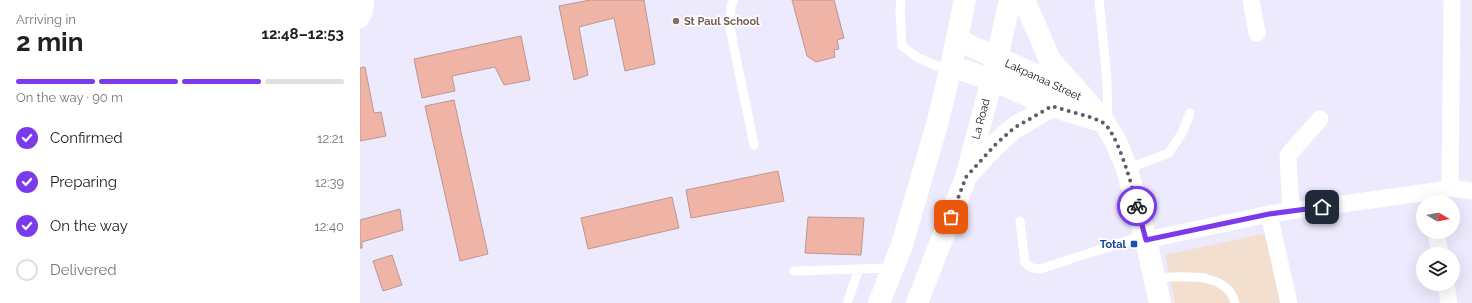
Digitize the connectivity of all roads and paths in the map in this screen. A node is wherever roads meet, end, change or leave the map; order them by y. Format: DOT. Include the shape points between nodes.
graph roads {
  1 [pos="365,0"];
  2 [pos="734,0"];
  3 [pos="901,0"];
  4 [pos="965,0"];
  5 [pos="1010,0"];
  6 [pos="1024,0"];
  7 [pos="1099,0"];
  8 [pos="1251,0"];
  9 [pos="1452,0"];
  10 [pos="360,20"];
  11 [pos="1257,33"];
  12 [pos="957,40"];
  13 [pos="997,58"];
  14 [pos="951,69"];
  15 [pos="992,80"];
  16 [pos="1081,95"];
  17 [pos="1052,106"];
  18 [pos="1190,113"];
  19 [pos="1320,119"];
  20 [pos="1106,126"];
  21 [pos="754,145"];
  22 [pos="1127,169"];
  23 [pos="966,177"];
  24 [pos="1450,188"];
  25 [pos="1472,191"];
  26 [pos="1434,195"];
  27 [pos="1416,198"];
  28 [pos="1291,211"];
  29 [pos="1269,214"];
  30 [pos="1020,222"];
  31 [pos="1146,238"];
  32 [pos="892,268"];
  33 [pos="859,269"];
  34 [pos="794,271"];
  35 [pos="1154,278"];
  36 [pos="1447,291"];
  37 [pos="847,303"];
  38 [pos="879,303"];
  39 [pos="917,303"];
  40 [pos="1160,303"];
  41 [pos="1235,303"];
  42 [pos="1289,303"];
  43 [pos="1449,303"];
  1 -- 10 [label="street"];
  2 -- 21 [label="lane" via="731,6 730,28"];
  3 -- 14 [label="lane" via="902,46 918,58"];
  4 -- 12 [label="main road"];
  5 -- 13 [label="main road, La Road"];
  6 -- 16 [label="main road" via="1050,60"];
  7 -- 20 [label="lane" via="1107,81"];
  8 -- 11 [label="street"];
  9 -- 24 [label="street"];
  12 -- 13 [label="main road, Lakpanaa Street"];
  12 -- 14 [label="main road"];
  13 -- 15 [label="main road, La Road"];
  13 -- 16 [label="main road, Lakpanaa Street"];
  14 -- 15 [label="main road, Lakpanaa Street"];
  14 -- 32 [label="main road" via="902,245"];
  15 -- 17 [label="main road, Lakpanaa Street"];
  15 -- 23 [label="main road, La Road"];
  16 -- 20 [label="main road, Lakpanaa Street"];
  17 -- 20 [label="main road, Lakpanaa Street"];
  17 -- 23 [label="main road" via="1014,128"];
  18 -- 22 [label="lane" via="1182,133 1168,153"];
  19 -- 28 [label="street" via="1289,154"];
  20 -- 22 [label="main road"];
  22 -- 31 [label="main road"];
  23 -- 39 [label="main road, La Road"];
  24 -- 25 [label="street"];
  24 -- 26 [label="street"];
  27 -- 28 [label="street"];
  28 -- 29 [label="street"];
  29 -- 31 [label="street"];
  29 -- 42 [label="street"];
  30 -- 31 [label="lane" via="1025,263 1032,268 1040,269"];
  31 -- 35 [label="main road"];
  32 -- 33 [label="lane"];
  32 -- 38 [label="main road"];
  33 -- 34 [label="lane"];
  33 -- 37 [label="lane"];
  35 -- 40 [label="main road"];
  35 -- 41 [label="lane" via="1194,276 1211,279 1229,291"];
  36 -- 43 [label="street"];
}
